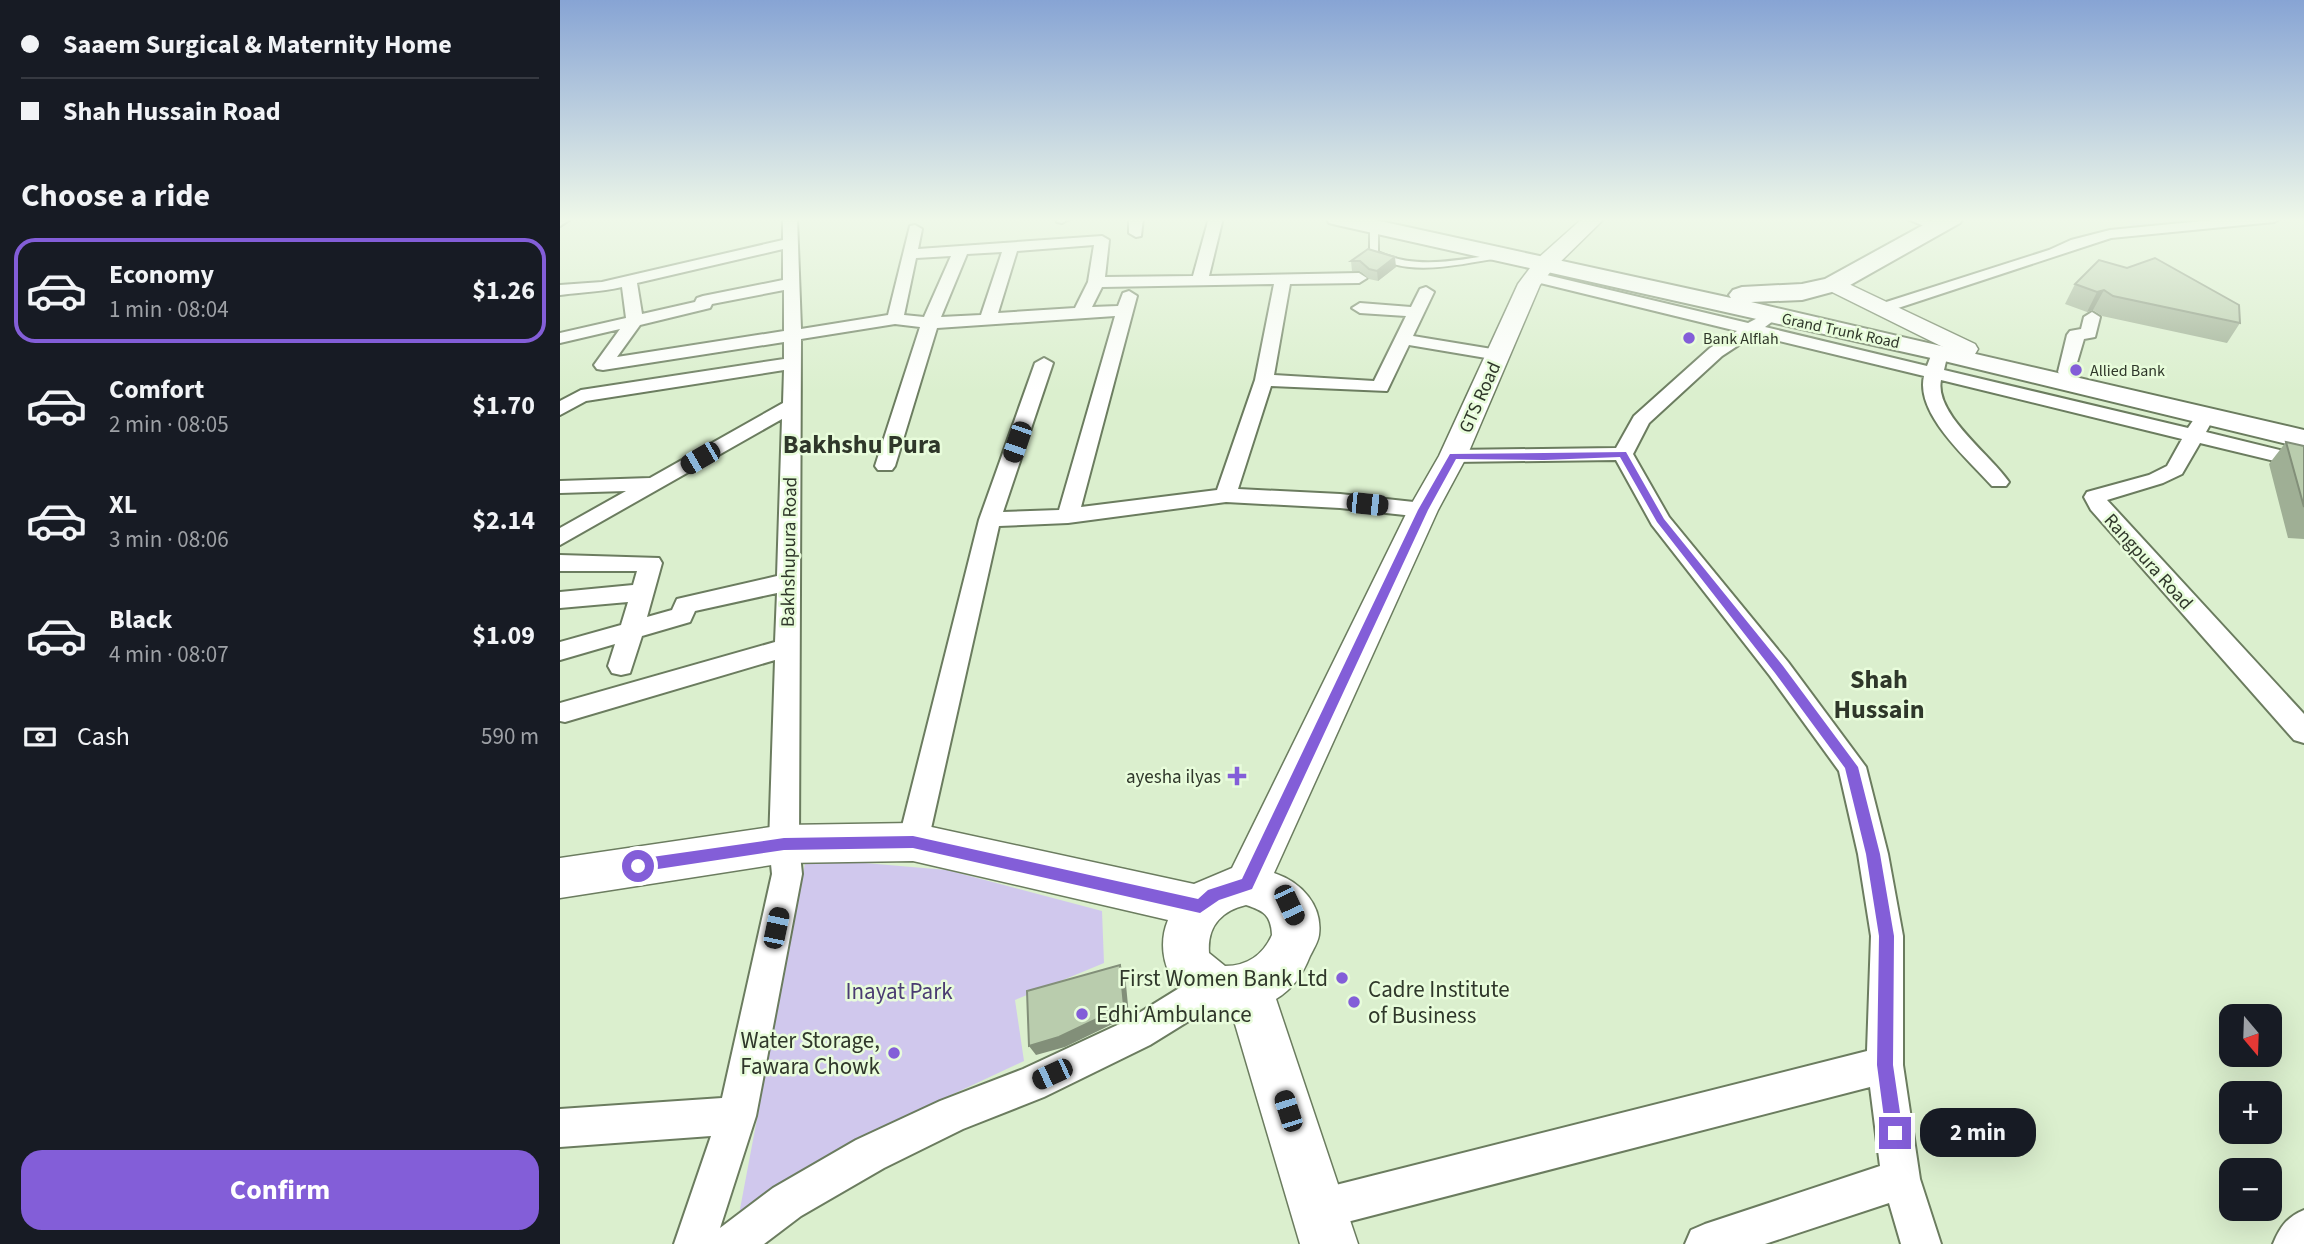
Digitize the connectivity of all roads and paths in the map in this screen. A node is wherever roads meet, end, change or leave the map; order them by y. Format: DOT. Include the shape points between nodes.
graph roads {
  1 [pos="657,276"];
  2 [pos="793,276"];
  3 [pos="906,276"];
  4 [pos="950,276"];
  5 [pos="1002,276"];
  6 [pos="1097,276"];
  7 [pos="1201,276"];
  8 [pos="1538,276"];
  9 [pos="1586,276"];
  10 [pos="1614,276"];
  11 [pos="1848,276"];
  12 [pos="1982,276"];
  13 [pos="1359,278"];
  14 [pos="1200,279"];
  15 [pos="1283,280"];
  16 [pos="1096,282"];
  17 [pos="1134,282"];
  18 [pos="629,283"];
  19 [pos="793,283"];
  20 [pos="1834,284"];
  21 [pos="560,290"];
  22 [pos="1426,292"];
  23 [pos="1728,294"];
  24 [pos="1886,307"];
  25 [pos="1360,308"];
  26 [pos="1125,310"];
  27 [pos="1416,312"];
  28 [pos="1081,313"];
  29 [pos="2092,317"];
  30 [pos="895,319"];
  31 [pos="988,319"];
  32 [pos="635,320"];
  33 [pos="1763,322"];
  34 [pos="930,323"];
  35 [pos="793,336"];
  36 [pos="560,338"];
  37 [pos="1403,339"];
  38 [pos="1966,349"];
  39 [pos="1498,355"];
  40 [pos="1937,361"];
  41 [pos="793,363"];
  42 [pos="1044,363"];
  43 [pos="2067,372"];
  44 [pos="1264,380"];
  45 [pos="790,407"];
  46 [pos="560,409"];
  47 [pos="2304,424"];
  48 [pos="2200,426"];
  49 [pos="2304,439"];
  50 [pos="1623,454"];
  51 [pos="1453,456"];
  52 [pos="2304,462"];
  53 [pos="885,466"];
  54 [pos="1999,482"];
  55 [pos="655,484"];
  56 [pos="560,486"];
  57 [pos="1226,495"];
  58 [pos="1423,510"];
  59 [pos="1068,516"];
  60 [pos="990,520"];
  61 [pos="590,521"];
  62 [pos="560,523"];
  63 [pos="560,538"];
  64 [pos="560,563"];
  65 [pos="788,582"];
  66 [pos="643,592"];
  67 [pos="560,600"];
  68 [pos="632,630"];
  69 [pos="786,648"];
  70 [pos="560,650"];
  71 [pos="621,666"];
  72 [pos="562,718"];
  73 [pos="2304,732"];
  74 [pos="913,842"];
  75 [pos="784,844"];
  76 [pos="560,878"];
  77 [pos="1247,885"];
  78 [pos="1200,906"];
  79 [pos="1231,987"];
  80 [pos="1885,1065"];
  81 [pos="737,1116"];
  82 [pos="560,1128"];
  83 [pos="1901,1179"];
  84 [pos="1324,1227"];
  85 [pos="2304,1230"];
  86 [pos="694,1244"];
  87 [pos="731,1244"];
  88 [pos="1705,1244"];
  89 [pos="1921,1244"];
  90 [pos="2293,1244"];
  1 -- 18 [label="street"];
  2 -- 19 [label="street, Bakhshupura Road"];
  3 -- 30 [label="street"];
  4 -- 34 [label="street"];
  5 -- 31 [label="street"];
  6 -- 16 [label="street"];
  7 -- 14 [label="street"];
  8 -- 39 [label="main road, GTS Road"];
  9 -- 33 [label="main road, Grand Trunk Road"];
  10 -- 23 [label="main road, Grand Trunk Road"];
  11 -- 20 [label="main road"];
  12 -- 24 [label="street"];
  13 -- 15 [label="street"];
  14 -- 15 [label="street"];
  14 -- 17 [label="street"];
  15 -- 44 [label="street"];
  16 -- 17 [label="street"];
  16 -- 28 [label="street"];
  17 -- 26 [label="street"];
  18 -- 21 [label="street"];
  18 -- 32 [label="street"];
  19 -- 32 [label="street" via="703,300 704,305"];
  19 -- 35 [label="street, Bakhshupura Road"];
  20 -- 23 [label="main road" via="1791,293"];
  20 -- 24 [label="main road"];
  22 -- 27 [label="street"];
  23 -- 38 [label="main road, Grand Trunk Road"];
  24 -- 38 [label="main road"];
  25 -- 27 [label="street"];
  26 -- 28 [label="street"];
  26 -- 59 [label="street"];
  27 -- 37 [label="street"];
  28 -- 31 [label="street"];
  29 -- 43 [label="street" via="2089,333 2076,335"];
  30 -- 34 [label="street"];
  30 -- 35 [label="street"];
  31 -- 34 [label="street"];
  32 -- 35 [label="street" via="603,365"];
  32 -- 36 [label="street"];
  33 -- 40 [label="main road, Grand Trunk Road"];
  33 -- 50 [label="street" via="1716,352 1641,420"];
  34 -- 53 [label="street"];
  35 -- 41 [label="street, Bakhshupura Road"];
  37 -- 39 [label="street"];
  37 -- 44 [label="street" via="1375,394"];
  38 -- 43 [label="main road, Grand Trunk Road"];
  39 -- 51 [label="main road, GTS Road"];
  40 -- 48 [label="main road, Grand Trunk Road"];
  40 -- 54 [label="street" via="1930,390 1940,415"];
  41 -- 45 [label="street, Bakhshupura Road"];
  41 -- 46 [label="street" via="582,396"];
  42 -- 60 [label="street"];
  43 -- 47 [label="main road, Grand Trunk Road"];
  44 -- 57 [label="street"];
  45 -- 55 [label="street"];
  45 -- 65 [label="street, Bakhshupura Road"];
  48 -- 49 [label="main road, Grand Trunk Road"];
  48 -- 52 [label="street"];
  48 -- 73 [label="street, Rangpura Road" via="2175,470 2095,497"];
  50 -- 51 [label="street"];
  50 -- 80 [label="street" via="1660,520 1852,767 1887,936"];
  51 -- 58 [label="main road, GTS Road"];
  55 -- 56 [label="street"];
  55 -- 61 [label="street"];
  57 -- 58 [label="street"];
  57 -- 59 [label="street"];
  58 -- 77 [label="main road, GTS Road"];
  59 -- 60 [label="street"];
  60 -- 74 [label="street"];
  61 -- 62 [label="street"];
  61 -- 63 [label="street"];
  64 -- 66 [label="street" via="651,563"];
  65 -- 68 [label="street" via="685,605 681,616"];
  65 -- 69 [label="street, Bakhshupura Road"];
  66 -- 67 [label="street"];
  66 -- 68 [label="street"];
  68 -- 70 [label="street"];
  68 -- 71 [label="street"];
  69 -- 72 [label="street"];
  69 -- 75 [label="street, Bakhshupura Road"];
  74 -- 75 [label="main road"];
  74 -- 78 [label="main road"];
  75 -- 76 [label="main road"];
  75 -- 81 [label="street, Bakhshupura Road" via="787,874"];
  77 -- 78 [label="main road" via="1213,895"];
  77 -- 79 [label="main road" via="1278,894 1289,905 1296,919 1296,936 1292,952 1266,980"];
  78 -- 79 [label="main road" via="1185,935 1189,966 1199,978"];
  79 -- 84 [label="main road"];
  79 -- 87 [label="street" via="1031,1084 953,1114 870,1154 787,1202"];
  80 -- 83 [label="street"];
  80 -- 84 [label="street"];
  81 -- 82 [label="street"];
  81 -- 86 [label="street, Bakhshupura Road"];
  83 -- 88 [label="street"];
  83 -- 89 [label="street"];
  85 -- 90 [label="street"];
}
